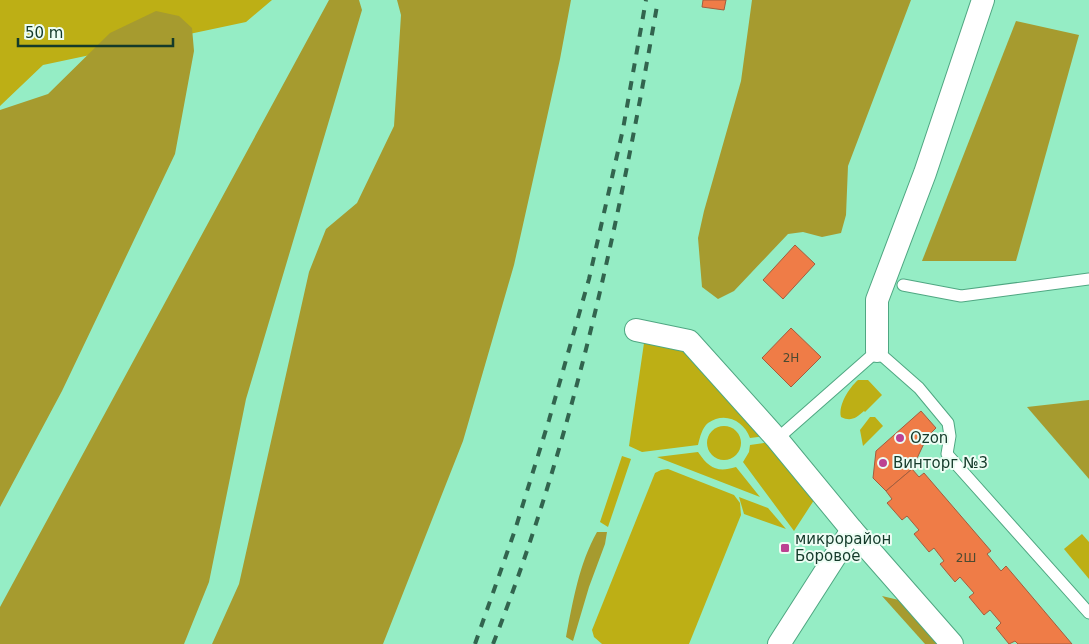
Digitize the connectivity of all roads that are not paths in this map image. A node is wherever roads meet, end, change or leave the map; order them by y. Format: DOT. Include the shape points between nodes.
graph roads {
  1 [pos="983,0"];
  2 [pos="1089,280"];
  3 [pos="903,285"];
  4 [pos="636,330"];
  5 [pos="877,351"];
  6 [pos="777,439"];
  7 [pos="852,530"];
  8 [pos="1089,613"];
  9 [pos="779,644"];
  10 [pos="952,644"];
  1 -- 5 [label="street" via="925,173 877,300"];
  2 -- 3 [label="lane" via="961,296"];
  4 -- 6 [label="street" via="690,341"];
  5 -- 6 [label="lane"];
  5 -- 8 [label="lane" via="919,388 948,423 947,454"];
  6 -- 7 [label="street"];
  7 -- 9 [label="street"];
  7 -- 10 [label="street"];
}
